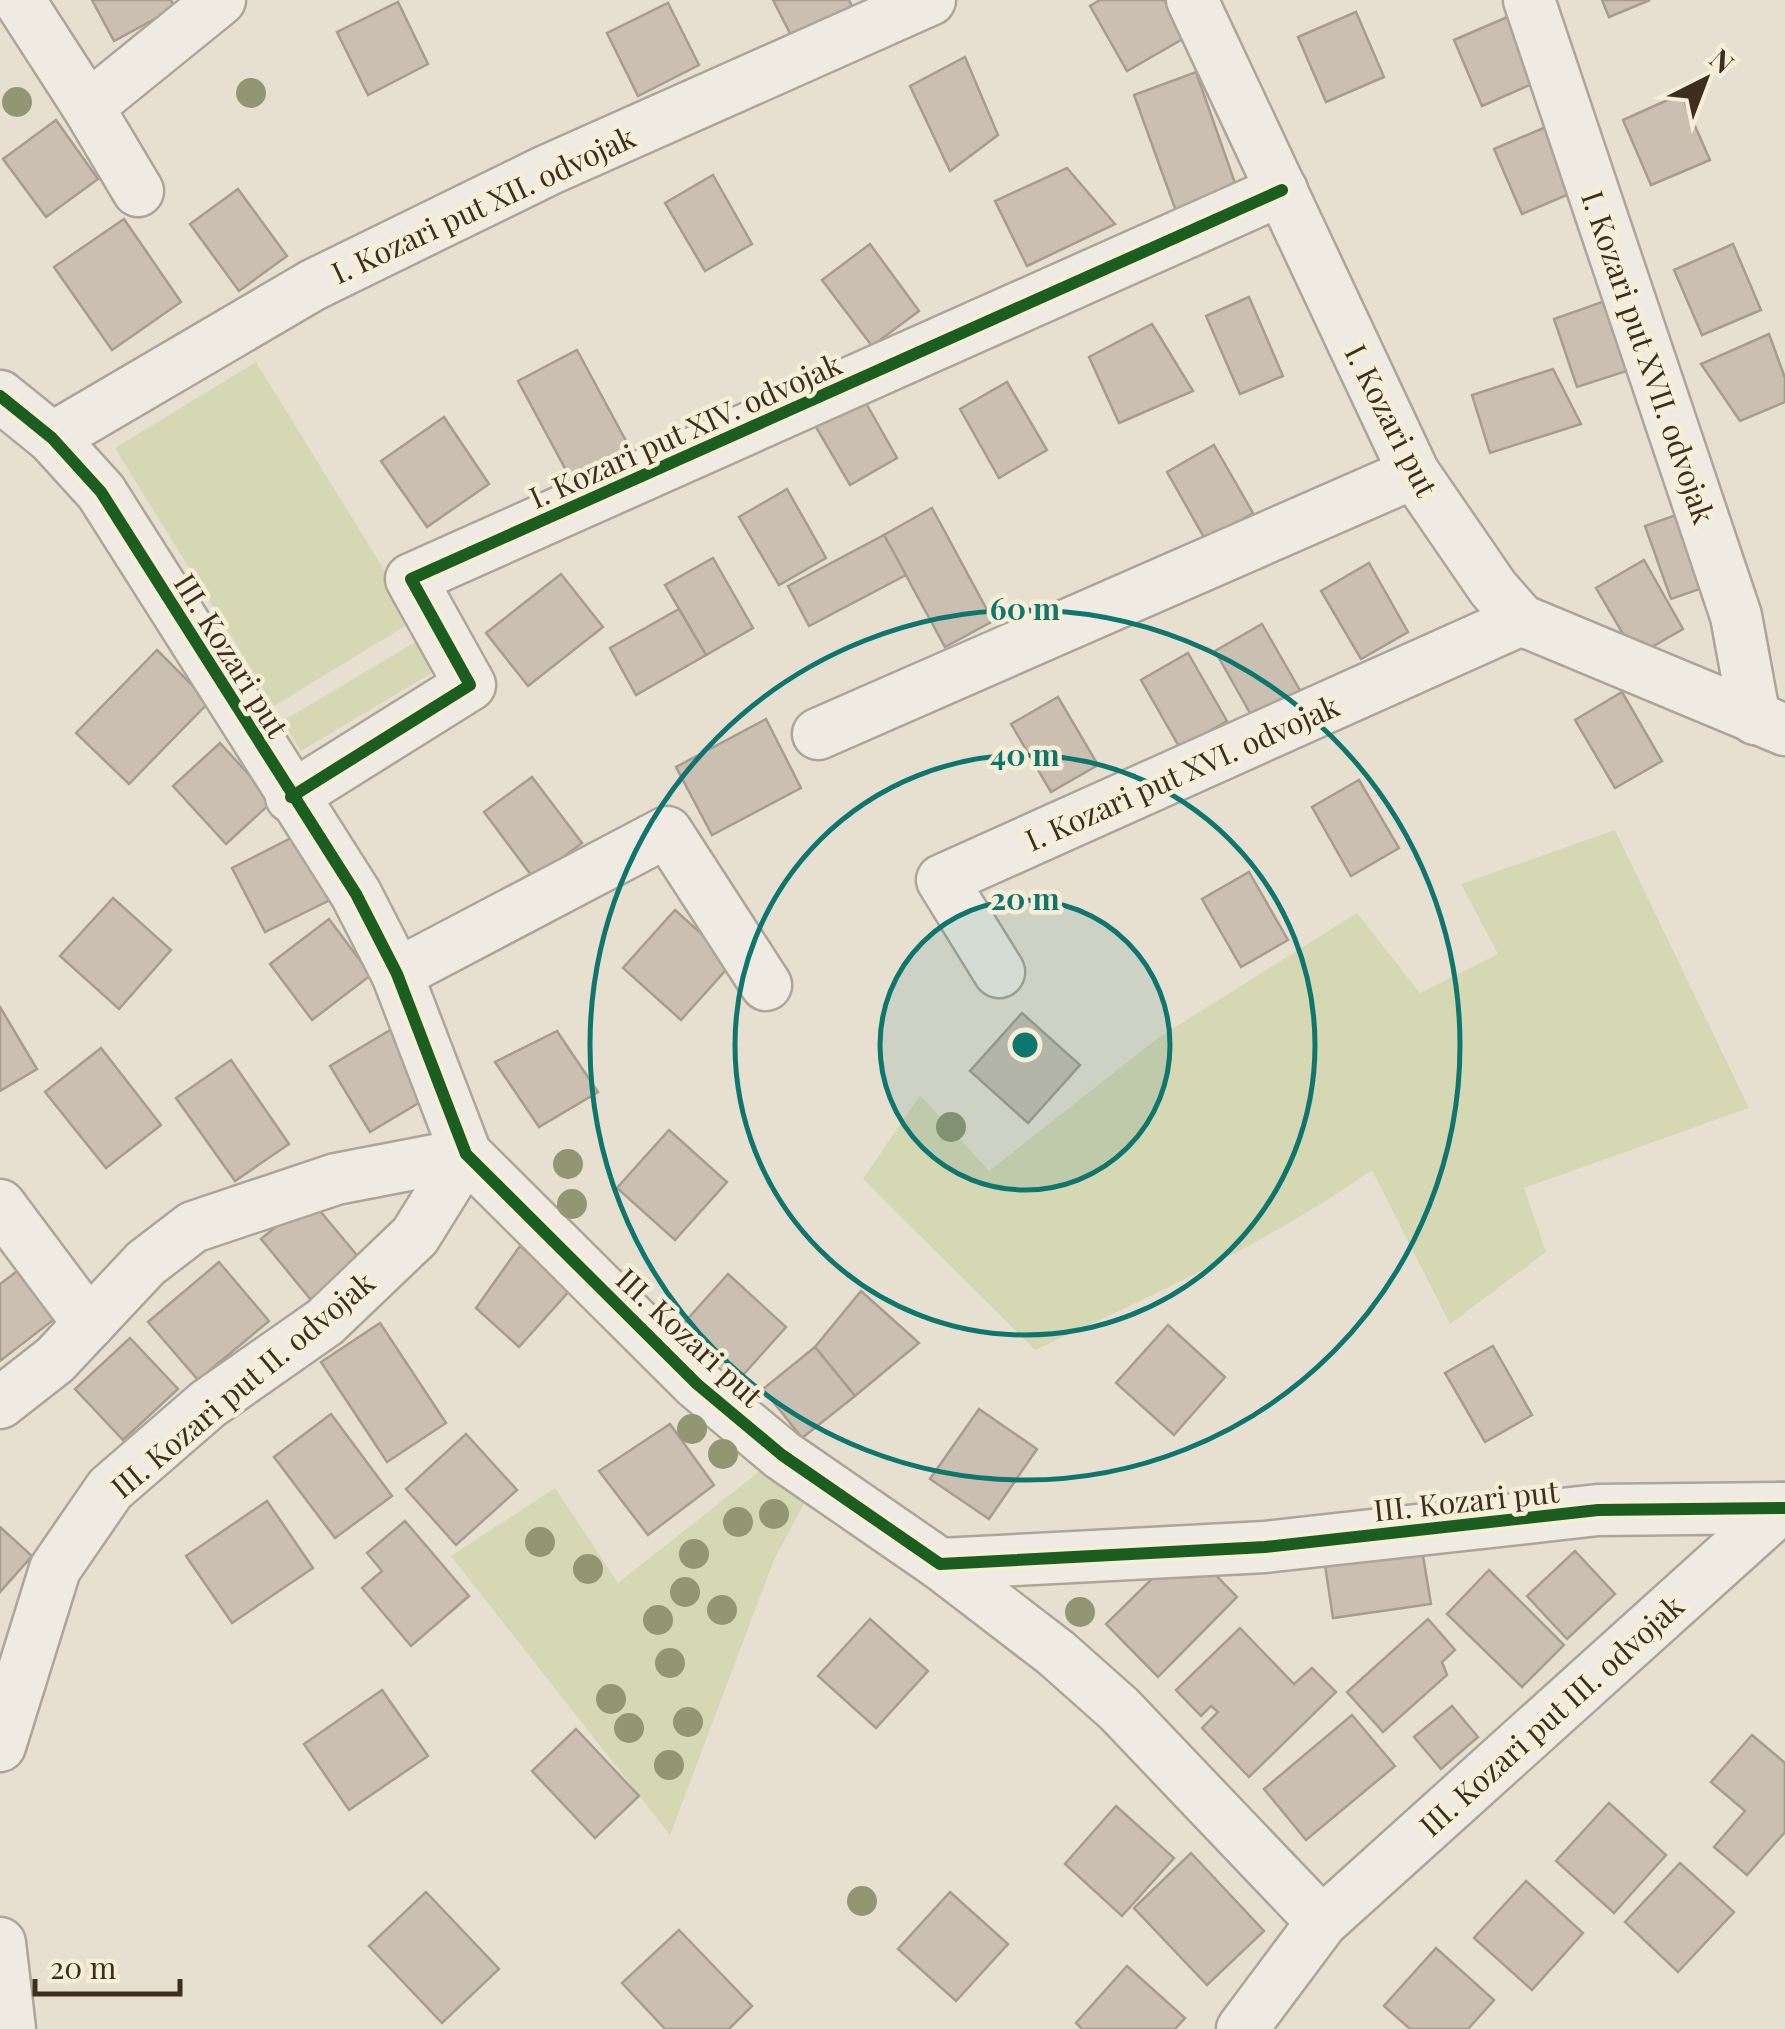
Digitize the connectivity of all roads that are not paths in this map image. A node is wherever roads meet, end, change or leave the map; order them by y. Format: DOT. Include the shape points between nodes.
graph roads {
  1 [pos="18,0"];
  2 [pos="220,0"];
  3 [pos="930,0"];
  4 [pos="1192,0"];
  5 [pos="1529,0"];
  6 [pos="88,107"];
  7 [pos="1282,190"];
  8 [pos="138,191"];
  9 [pos="0,396"];
  10 [pos="52,438"];
  11 [pos="1414,473"];
  12 [pos="1521,620"];
  13 [pos="1770,724"];
  14 [pos="818,734"];
  15 [pos="291,798"];
  16 [pos="1000,972"];
  17 [pos="397,974"];
  18 [pos="766,985"];
  19 [pos="466,1154"];
  20 [pos="0,1205"];
  21 [pos="89,1324"];
  22 [pos="0,1403"];
  23 [pos="1783,1508"];
  24 [pos="940,1564"];
  25 [pos="0,1746"];
  26 [pos="1322,1922"];
  27 [pos="0,1944"];
  28 [pos="1260,2023"];
  29 [pos="10,2029"];
  1 -- 6 [label="street"];
  2 -- 6 [label="street"];
  3 -- 10 [label="street, I. Kozari put XII. odvojak" via="548,170 313,285"];
  4 -- 7 [label="street, I. Kozari put"];
  5 -- 13 [label="street, I. Kozari put XVII. odvojak"];
  6 -- 8 [label="street"];
  7 -- 11 [label="street, I. Kozari put"];
  7 -- 15 [label="street, I. Kozari put XIV. odvojak" via="411,579 470,686"];
  9 -- 10 [label="street, III. Kozari put"];
  10 -- 15 [label="street, III. Kozari put" via="101,492"];
  11 -- 12 [label="street, I. Kozari put"];
  11 -- 14 [label="street"];
  12 -- 13 [label="street, I. Kozari put"];
  12 -- 16 [label="street, I. Kozari put XVI. odvojak" via="942,880"];
  15 -- 17 [label="street, III. Kozari put" via="356,894"];
  17 -- 18 [label="street" via="667,832"];
  17 -- 19 [label="street, III. Kozari put"];
  19 -- 21 [label="street" via="336,1178 193,1228 146,1263"];
  19 -- 24 [label="street, III. Kozari put" via="697,1384 782,1455"];
  19 -- 25 [label="street, III. Kozari put II. odvojak" via="416,1236 325,1322 208,1404 110,1490 54,1569"];
  20 -- 21 [label="street"];
  21 -- 22 [label="street"];
  23 -- 24 [label="street, III. Kozari put" via="1598,1510 1265,1548"];
  23 -- 26 [label="street, III. Kozari put III. odvojak"];
  24 -- 26 [label="street" via="1120,1709"];
  26 -- 28 [label="street, III. Kozari put III. odvojak"];
  27 -- 29 [label="street"];
}
